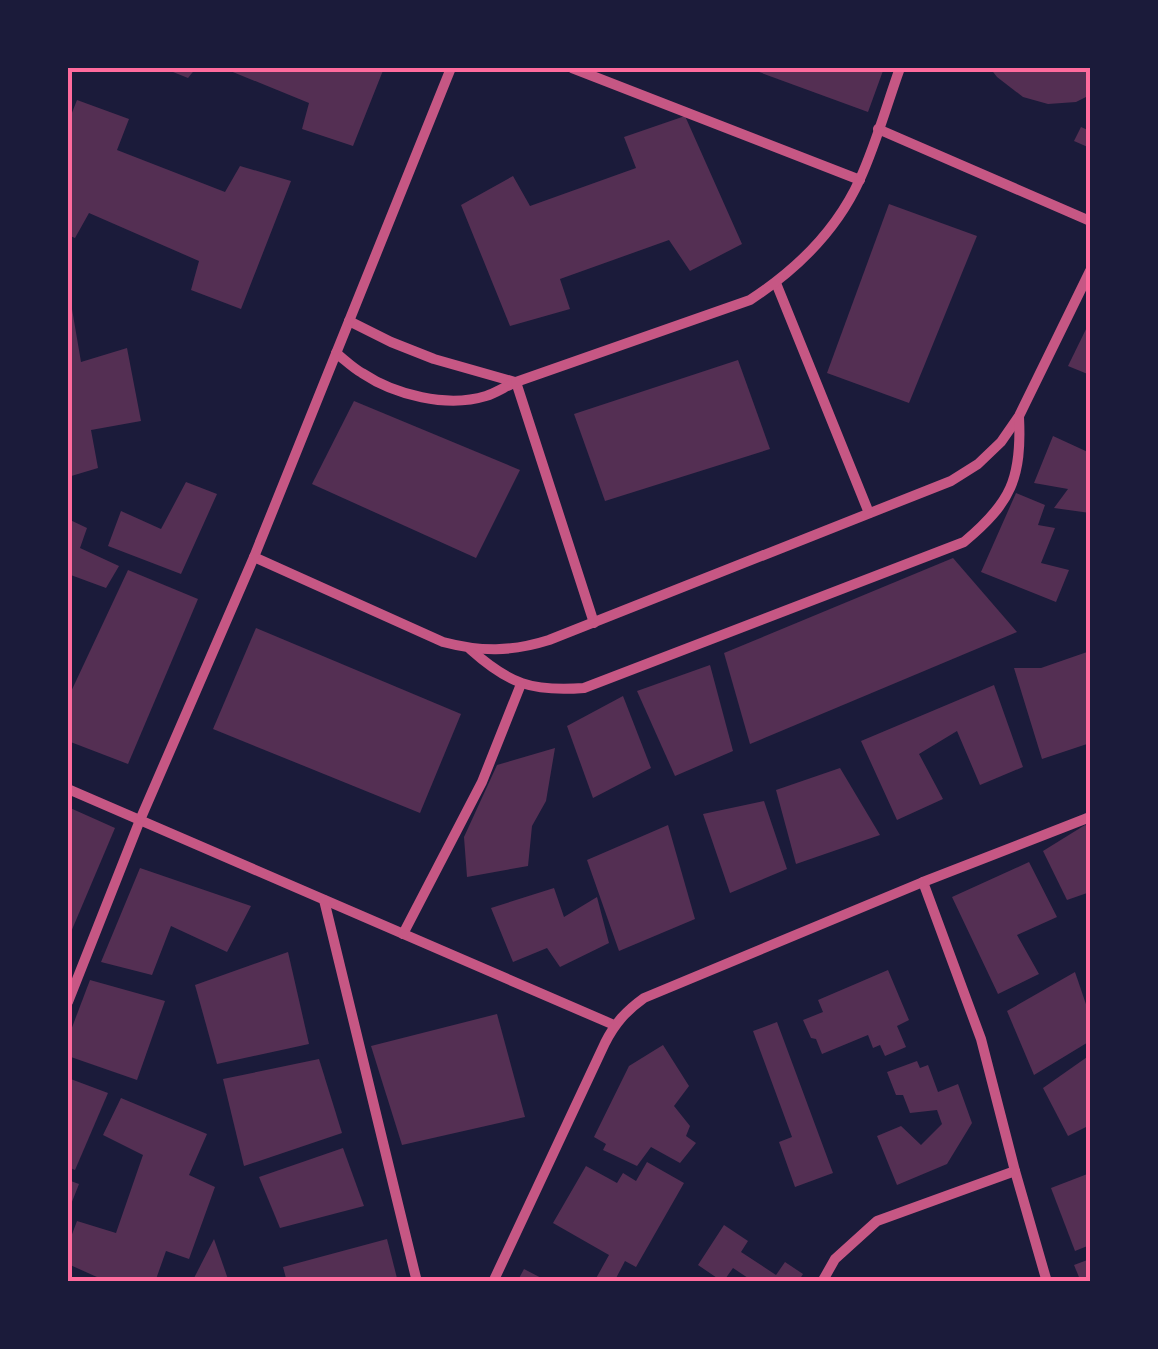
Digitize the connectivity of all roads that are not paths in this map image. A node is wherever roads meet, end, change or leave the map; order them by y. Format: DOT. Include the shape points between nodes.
graph roads {
  1 [pos="451,68"];
  2 [pos="572,68"];
  3 [pos="900,68"];
  4 [pos="878,129"];
  5 [pos="860,180"];
  6 [pos="1090,221"];
  7 [pos="1090,270"];
  8 [pos="776,283"];
  9 [pos="349,321"];
  10 [pos="336,353"];
  11 [pos="516,382"];
  12 [pos="1019,416"];
  13 [pos="869,514"];
  14 [pos="254,558"];
  15 [pos="594,622"];
  16 [pos="469,649"];
  17 [pos="522,684"];
  18 [pos="68,789"];
  19 [pos="1090,816"];
  20 [pos="140,820"];
  21 [pos="923,882"];
  22 [pos="324,900"];
  23 [pos="403,934"];
  24 [pos="68,1002"];
  25 [pos="614,1024"];
  26 [pos="1015,1171"];
  27 [pos="417,1282"];
  28 [pos="493,1282"];
  29 [pos="822,1282"];
  30 [pos="1047,1282"];
  1 -- 9 [label="street"];
  2 -- 5 [label="street"];
  3 -- 4 [label="street"];
  4 -- 5 [label="street"];
  4 -- 6 [label="street"];
  5 -- 8 [label="street" via="819,242"];
  7 -- 12 [label="street"];
  8 -- 11 [label="street" via="750,300"];
  8 -- 13 [label="street"];
  9 -- 10 [label="street"];
  9 -- 11 [label="street" via="434,359"];
  10 -- 11 [label="street" via="390,388 421,397 485,396"];
  10 -- 14 [label="street"];
  11 -- 15 [label="street"];
  12 -- 13 [label="street" via="978,464"];
  12 -- 17 [label="street" via="1021,451 1012,487 992,518 964,542 584,688"];
  13 -- 15 [label="street"];
  14 -- 16 [label="street"];
  14 -- 20 [label="street"];
  15 -- 16 [label="street" via="523,648"];
  16 -- 17 [label="street"];
  17 -- 23 [label="street" via="482,782"];
  18 -- 20 [label="street"];
  19 -- 21 [label="street"];
  20 -- 22 [label="street"];
  20 -- 24 [label="street"];
  21 -- 25 [label="street" via="644,998"];
  21 -- 26 [label="street" via="982,1039"];
  22 -- 23 [label="street"];
  22 -- 27 [label="street"];
  23 -- 25 [label="street"];
  25 -- 28 [label="street"];
  26 -- 29 [label="street" via="877,1221 835,1258"];
  26 -- 30 [label="street"];
}
